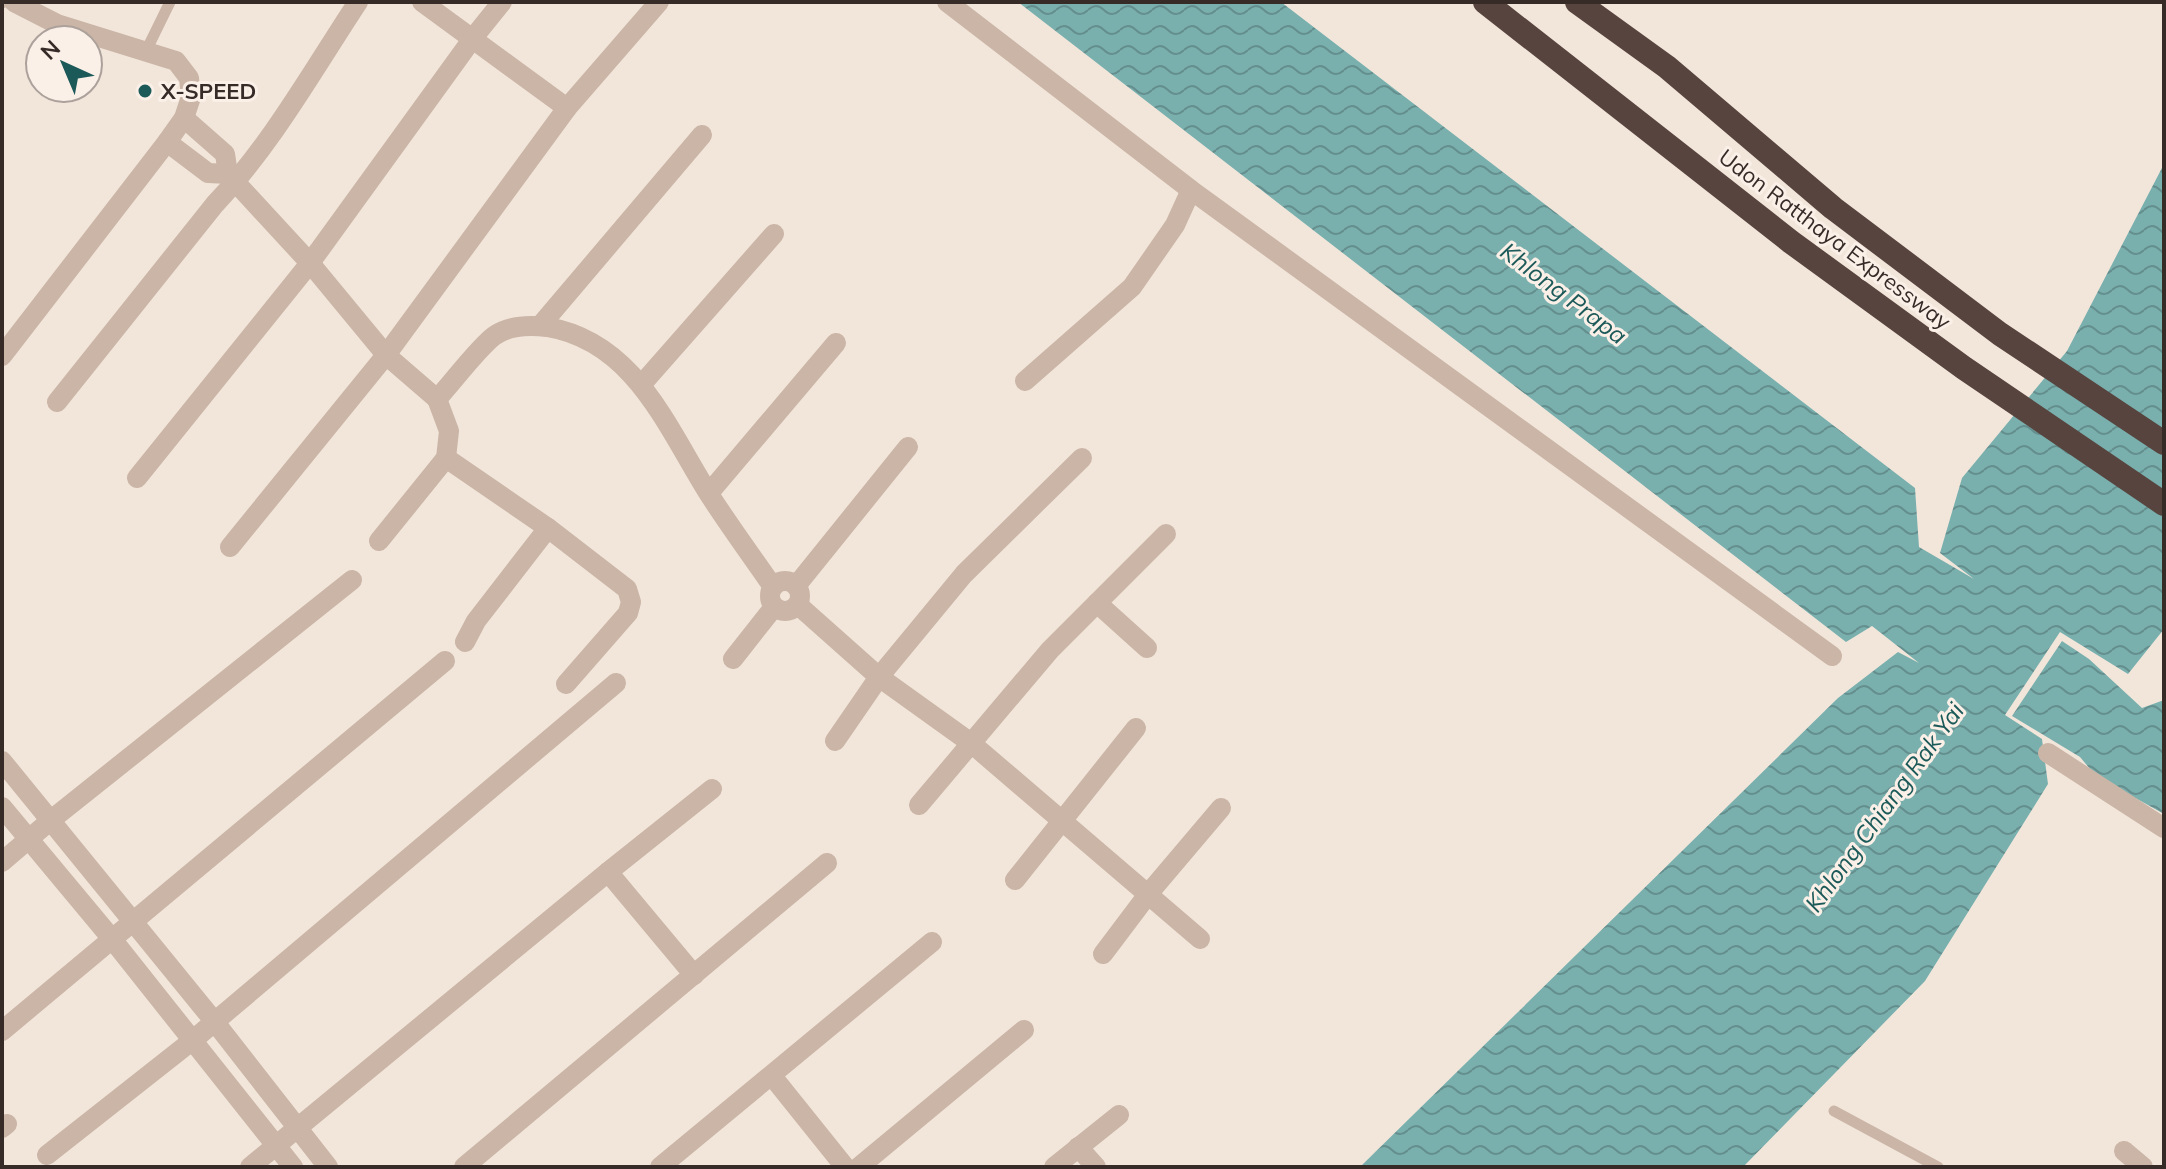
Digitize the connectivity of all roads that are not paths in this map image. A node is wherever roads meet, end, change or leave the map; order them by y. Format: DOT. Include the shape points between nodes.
graph roads {
  1 [pos="14,2"];
  2 [pos="170,2"];
  3 [pos="358,2"];
  4 [pos="422,2"];
  5 [pos="502,2"];
  6 [pos="659,2"];
  7 [pos="947,2"];
  8 [pos="1485,2"];
  9 [pos="1577,2"];
  10 [pos="1593,2"];
  11 [pos="41,8"];
  12 [pos="473,38"];
  13 [pos="146,51"];
  14 [pos="1667,67"];
  15 [pos="567,108"];
  16 [pos="184,118"];
  17 [pos="702,135"];
  18 [pos="167,142"];
  19 [pos="232,178"];
  20 [pos="1191,190"];
  21 [pos="774,234"];
  22 [pos="310,263"];
  23 [pos="540,326"];
  24 [pos="836,343"];
  25 [pos="386,355"];
  26 [pos="2,356"];
  27 [pos="1025,381"];
  28 [pos="642,384"];
  29 [pos="437,399"];
  30 [pos="57,402"];
  31 [pos="2164,443"];
  32 [pos="908,447"];
  33 [pos="446,458"];
  34 [pos="1082,458"];
  35 [pos="137,478"];
  36 [pos="709,493"];
  37 [pos="2164,504"];
  38 [pos="548,528"];
  39 [pos="1166,534"];
  40 [pos="379,541"];
  41 [pos="230,547"];
  42 [pos="352,580"];
  43 [pos="797,596"];
  44 [pos="773,597"];
  45 [pos="1097,603"];
  46 [pos="465,642"];
  47 [pos="1147,648"];
  48 [pos="1832,656"];
  49 [pos="733,659"];
  50 [pos="445,661"];
  51 [pos="879,677"];
  52 [pos="616,683"];
  53 [pos="566,684"];
  54 [pos="1136,728"];
  55 [pos="835,741"];
  56 [pos="971,743"];
  57 [pos="2048,753"];
  58 [pos="2,761"];
  59 [pos="712,789"];
  60 [pos="919,805"];
  61 [pos="2,807"];
  62 [pos="1221,808"];
  63 [pos="51,820"];
  64 [pos="1062,821"];
  65 [pos="2164,828"];
  66 [pos="28,839"];
  67 [pos="2,862"];
  68 [pos="827,863"];
  69 [pos="608,872"];
  70 [pos="1015,880"];
  71 [pos="1149,893"];
  72 [pos="133,923"];
  73 [pos="112,939"];
  74 [pos="1200,939"];
  75 [pos="932,942"];
  76 [pos="1103,954"];
  77 [pos="694,975"];
  78 [pos="214,1021"];
  79 [pos="1024,1030"];
  80 [pos="2,1031"];
  81 [pos="193,1040"];
  82 [pos="772,1076"];
  83 [pos="1834,1111"];
  84 [pos="1119,1115"];
  85 [pos="297,1128"];
  86 [pos="276,1146"];
  87 [pos="1078,1147"];
  88 [pos="2124,1151"];
  89 [pos="47,1155"];
  90 [pos="250,1167"];
  91 [pos="293,1167"];
  92 [pos="328,1167"];
  93 [pos="464,1167"];
  94 [pos="660,1167"];
  95 [pos="845,1167"];
  96 [pos="859,1167"];
  97 [pos="1054,1167"];
  98 [pos="1096,1167"];
  99 [pos="1938,1167"];
  100 [pos="2143,1167"];
  1 -- 11 [label="street"];
  2 -- 13 [label="lane"];
  3 -- 19 [label="street" via="264,144"];
  4 -- 12 [label="street"];
  5 -- 12 [label="street"];
  6 -- 15 [label="street"];
  7 -- 20 [label="street"];
  8 -- 37 [label="highway, Udon Ratthaya Expressway" via="1791,242"];
  9 -- 14 [label="highway, Udon Ratthaya Expressway"];
  10 -- 14 [label="highway"];
  11 -- 13 [label="street" via="57,24"];
  12 -- 15 [label="street"];
  12 -- 22 [label="street"];
  13 -- 16 [label="street" via="176,61 189,78 191,97"];
  14 -- 31 [label="highway, Udon Ratthaya Expressway" via="1833,208 2000,334"];
  15 -- 25 [label="street"];
  16 -- 18 [label="street"];
  16 -- 19 [label="street" via="225,154"];
  17 -- 23 [label="street"];
  18 -- 19 [label="street" via="208,173"];
  18 -- 26 [label="street"];
  19 -- 22 [label="street"];
  19 -- 30 [label="street"];
  20 -- 27 [label="street" via="1175,225 1132,287"];
  20 -- 48 [label="street"];
  21 -- 28 [label="street"];
  22 -- 25 [label="street"];
  22 -- 35 [label="street"];
  23 -- 28 [label="street" via="594,343"];
  23 -- 29 [label="street" via="516,326 495,335"];
  24 -- 36 [label="street"];
  25 -- 29 [label="street"];
  25 -- 41 [label="street"];
  28 -- 36 [label="street"];
  29 -- 33 [label="street" via="449,431"];
  32 -- 43 [label="street"];
  33 -- 38 [label="street"];
  33 -- 40 [label="street"];
  34 -- 51 [label="street" via="964,574"];
  36 -- 44 [label="street"];
  38 -- 46 [label="street"];
  38 -- 53 [label="street" via="627,589 631,602 628,613"];
  39 -- 45 [label="street"];
  42 -- 63 [label="street"];
  43 -- 44 [label="street" via="781,581"];
  43 -- 51 [label="street"];
  44 -- 49 [label="street"];
  45 -- 47 [label="street"];
  45 -- 56 [label="street"];
  50 -- 72 [label="street"];
  51 -- 55 [label="street"];
  51 -- 56 [label="street"];
  52 -- 78 [label="street"];
  54 -- 64 [label="street"];
  56 -- 60 [label="street"];
  56 -- 64 [label="street"];
  57 -- 65 [label="street"];
  58 -- 63 [label="street"];
  59 -- 69 [label="street"];
  61 -- 66 [label="street"];
  62 -- 71 [label="street"];
  63 -- 66 [label="street"];
  63 -- 72 [label="street"];
  64 -- 70 [label="street"];
  64 -- 71 [label="street"];
  66 -- 67 [label="street"];
  66 -- 73 [label="street"];
  68 -- 77 [label="street"];
  69 -- 77 [label="street"];
  69 -- 85 [label="street"];
  71 -- 74 [label="street"];
  71 -- 76 [label="street"];
  72 -- 73 [label="street"];
  72 -- 78 [label="street"];
  73 -- 80 [label="street"];
  73 -- 81 [label="street"];
  75 -- 82 [label="street"];
  77 -- 93 [label="street"];
  78 -- 81 [label="street"];
  78 -- 85 [label="street"];
  79 -- 96 [label="street"];
  81 -- 86 [label="street"];
  81 -- 89 [label="street"];
  82 -- 94 [label="street"];
  82 -- 95 [label="street"];
  83 -- 99 [label="lane"];
  84 -- 87 [label="street"];
  85 -- 86 [label="street"];
  85 -- 92 [label="street"];
  86 -- 90 [label="street"];
  86 -- 91 [label="street"];
  87 -- 97 [label="street"];
  87 -- 98 [label="street"];
  88 -- 100 [label="street"];
}
